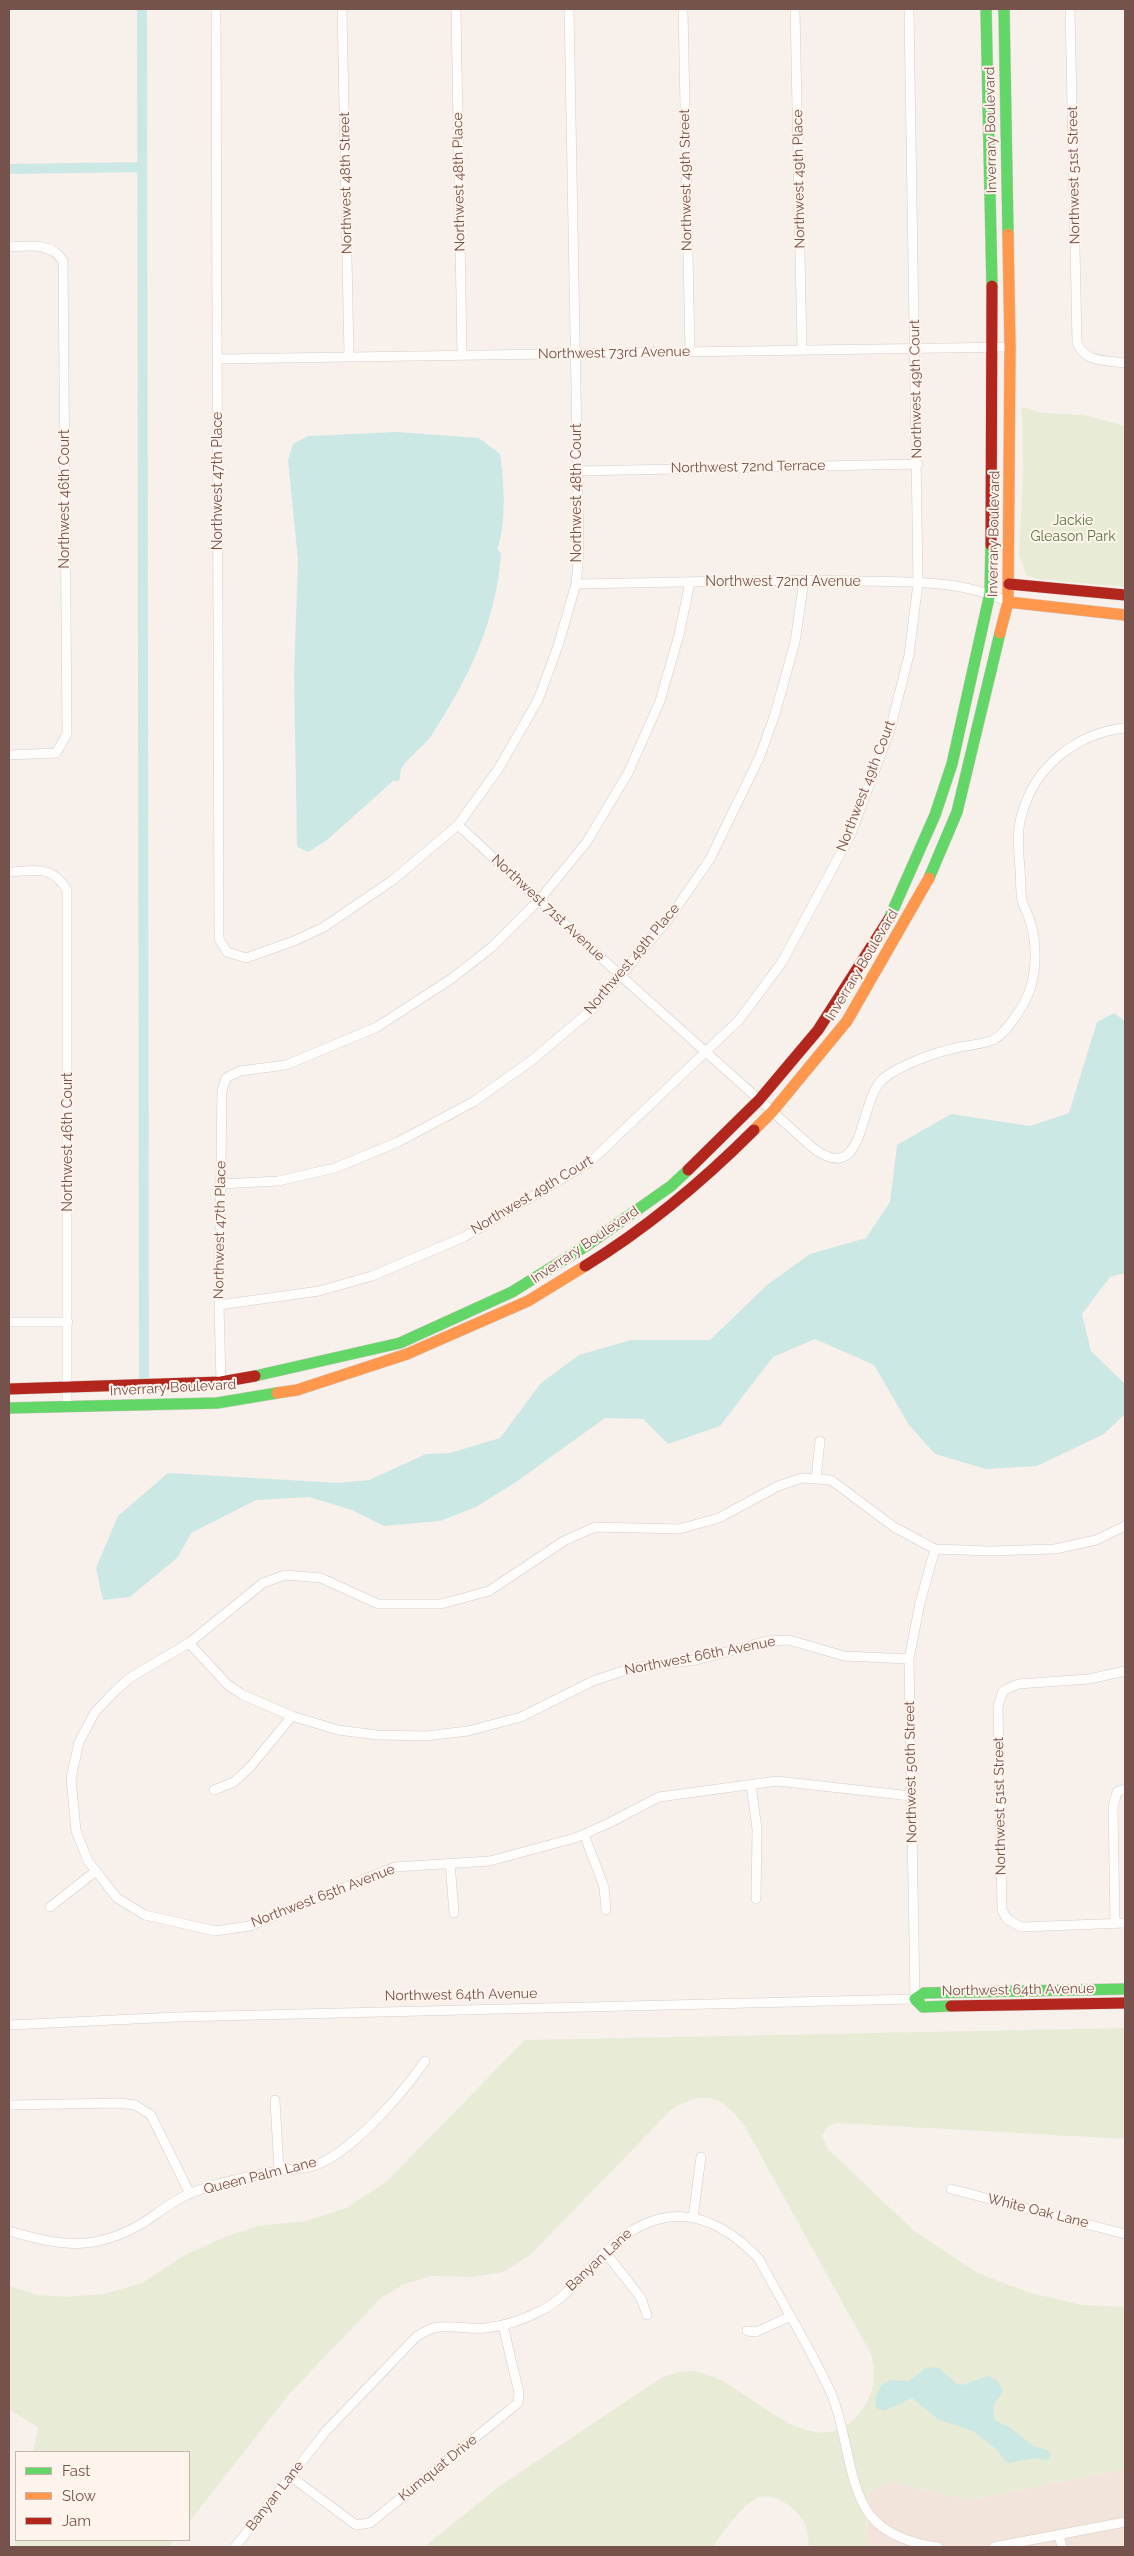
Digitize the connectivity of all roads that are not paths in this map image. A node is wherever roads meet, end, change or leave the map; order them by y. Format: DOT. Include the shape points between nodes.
graph roads {
  1 [pos="216,9"];
  2 [pos="342,9"];
  3 [pos="456,9"];
  4 [pos="568,9"];
  5 [pos="683,9"];
  6 [pos="796,9"];
  7 [pos="909,9"];
  8 [pos="986,9"];
  9 [pos="1004,9"];
  10 [pos="1070,9"];
  11 [pos="9,247"];
  12 [pos="916,347"];
  13 [pos="993,347"];
  14 [pos="1010,347"];
  15 [pos="802,350"];
  16 [pos="690,352"];
  17 [pos="575,354"];
  18 [pos="462,355"];
  19 [pos="349,357"];
  20 [pos="218,360"];
  21 [pos="1125,363"];
  22 [pos="918,464"];
  23 [pos="579,471"];
  24 [pos="804,580"];
  25 [pos="690,582"];
  26 [pos="918,583"];
  27 [pos="576,584"];
  28 [pos="1009,584"];
  29 [pos="990,593"];
  30 [pos="1125,596"];
  31 [pos="1008,602"];
  32 [pos="1125,615"];
  33 [pos="1125,728"];
  34 [pos="9,755"];
  35 [pos="458,825"];
  36 [pos="9,872"];
  37 [pos="540,899"];
  38 [pos="227,952"];
  39 [pos="621,976"];
  40 [pos="706,1053"];
  41 [pos="759,1100"];
  42 [pos="772,1112"];
  43 [pos="221,1184"];
  44 [pos="219,1305"];
  45 [pos="9,1322"];
  46 [pos="68,1322"];
  47 [pos="222,1382"];
  48 [pos="68,1389"];
  49 [pos="9,1390"];
  50 [pos="9,1408"];
  51 [pos="67,1408"];
  52 [pos="820,1441"];
  53 [pos="816,1479"];
  54 [pos="1125,1526"];
  55 [pos="935,1549"];
  56 [pos="189,1643"];
  57 [pos="909,1659"];
  58 [pos="1125,1670"];
  59 [pos="292,1716"];
  60 [pos="751,1784"];
  61 [pos="214,1790"];
  62 [pos="1121,1791"];
  63 [pos="911,1796"];
  64 [pos="584,1834"];
  65 [pos="450,1864"];
  66 [pos="96,1871"];
  67 [pos="756,1898"];
  68 [pos="50,1908"];
  69 [pos="606,1910"];
  70 [pos="454,1913"];
  71 [pos="1125,1923"];
  72 [pos="1115,1924"];
  73 [pos="1125,1989"];
  74 [pos="915,1999"];
  75 [pos="1125,2003"];
  76 [pos="9,2025"];
  77 [pos="425,2061"];
  78 [pos="275,2100"];
  79 [pos="9,2105"];
  80 [pos="701,2157"];
  81 [pos="279,2171"];
  82 [pos="951,2189"];
  83 [pos="190,2194"];
  84 [pos="693,2218"];
  85 [pos="9,2231"];
  86 [pos="1125,2234"];
  87 [pos="604,2252"];
  88 [pos="647,2315"];
  89 [pos="789,2317"];
  90 [pos="503,2325"];
  91 [pos="747,2331"];
  92 [pos="290,2476"];
  93 [pos="1125,2522"];
  94 [pos="1059,2535"];
  95 [pos="235,2547"];
  96 [pos="933,2547"];
  97 [pos="994,2547"];
  98 [pos="1062,2547"];
  1 -- 20 [label="street, Northwest 47th Place"];
  2 -- 19 [label="street, Northwest 48th Street"];
  3 -- 18 [label="street, Northwest 48th Place"];
  4 -- 17 [label="street, Northwest 48th Court"];
  5 -- 16 [label="street, Northwest 49th Street"];
  6 -- 15 [label="street, Northwest 49th Place"];
  7 -- 12 [label="street, Northwest 49th Court"];
  8 -- 13 [label="street, Inverrary Boulevard"];
  9 -- 14 [label="street, Inverrary Boulevard"];
  10 -- 21 [label="street, Northwest 51st Street" via="1077,342 1089,358"];
  11 -- 34 [label="street, Northwest 46th Court" via="38,246 57,251 63,261 67,704 67,734 56,753"];
  12 -- 13 [label="street, Northwest 73rd Avenue"];
  12 -- 15 [label="street, Northwest 73rd Avenue"];
  12 -- 22 [label="street, Northwest 49th Court"];
  13 -- 14 [label="street, Northwest 73rd Avenue"];
  13 -- 29 [label="street, Inverrary Boulevard"];
  14 -- 28 [label="street, Inverrary Boulevard"];
  15 -- 16 [label="street, Northwest 73rd Avenue"];
  16 -- 17 [label="street, Northwest 73rd Avenue"];
  17 -- 18 [label="street, Northwest 73rd Avenue"];
  17 -- 23 [label="street, Northwest 48th Court"];
  18 -- 19 [label="street, Northwest 73rd Avenue"];
  19 -- 20 [label="street, Northwest 73rd Avenue"];
  20 -- 38 [label="street, Northwest 47th Place" via="219,939"];
  22 -- 23 [label="street, Northwest 72nd Terrace"];
  22 -- 26 [label="street, Northwest 49th Court"];
  23 -- 27 [label="street, Northwest 48th Court" via="580,552"];
  24 -- 25 [label="street, Northwest 72nd Avenue"];
  24 -- 26 [label="street, Northwest 72nd Avenue"];
  24 -- 39 [label="street, Northwest 49th Place" via="795,642 760,756 710,859 668,920"];
  25 -- 27 [label="street, Northwest 72nd Avenue"];
  25 -- 37 [label="street" via="660,701 628,773 586,843"];
  26 -- 29 [label="street, Northwest 72nd Avenue"];
  26 -- 40 [label="street, Northwest 49th Court" via="909,655 890,730 850,836 782,962 740,1020"];
  27 -- 35 [label="street, Northwest 48th Court" via="538,700 499,768"];
  28 -- 29 [label="street"];
  28 -- 30 [label="street"];
  28 -- 31 [label="street, Inverrary Boulevard"];
  29 -- 31 [label="street, Northwest 72nd Avenue"];
  29 -- 41 [label="street, Inverrary Boulevard" via="952,764 935,815 892,912 818,1030"];
  31 -- 32 [label="street"];
  31 -- 42 [label="street, Inverrary Boulevard" via="957,812 926,887 847,1021"];
  33 -- 42 [label="street, Northwest 71st Avenue" via="1104,730 1075,743 1052,761 1035,784 1022,814 1018,842 1022,900 1031,924 1035,964 1029,992 1015,1018 993,1040 956,1048 901,1068 883,1079 870,1099 857,1144 849,1154 839,1159 825,1157"];
  35 -- 37 [label="street, Northwest 71st Avenue"];
  35 -- 38 [label="street, Northwest 48th Court" via="393,880 324,927 246,958"];
  36 -- 46 [label="street, Northwest 46th Court" via="50,871 59,877 67,890"];
  37 -- 39 [label="street, Northwest 71st Avenue"];
  37 -- 43 [label="street, Northwest 47th Place" via="492,947 451,979 376,1027 286,1065 240,1071 226,1078 222,1090"];
  39 -- 40 [label="street, Northwest 71st Avenue"];
  39 -- 43 [label="street, Northwest 49th Place" via="589,1012 531,1061 473,1102 398,1142 335,1168 278,1181"];
  40 -- 41 [label="street, Northwest 71st Avenue"];
  40 -- 44 [label="street, Northwest 49th Court" via="590,1162 464,1237 372,1276 319,1291"];
  41 -- 42 [label="street, Northwest 71st Avenue"];
  41 -- 47 [label="street, Inverrary Boulevard" via="671,1186 586,1246 512,1292 400,1343"];
  42 -- 51 [label="street, Inverrary Boulevard" via="698,1183 600,1256 528,1300 407,1354 297,1390 217,1403"];
  43 -- 44 [label="street, Northwest 47th Place"];
  44 -- 47 [label="street, Northwest 47th Place"];
  45 -- 46 [label="street"];
  46 -- 48 [label="street, Northwest 46th Court"];
  47 -- 48 [label="street, Inverrary Boulevard"];
  48 -- 49 [label="street, Inverrary Boulevard"];
  48 -- 51 [label="street, Northwest 46th Court"];
  50 -- 51 [label="street, Inverrary Boulevard"];
  52 -- 53 [label="street"];
  53 -- 55 [label="street" via="831,1480 894,1527"];
  53 -- 56 [label="street, Northwest 65th Avenue" via="802,1478 778,1486 719,1518 680,1529 595,1527 564,1541 489,1591 441,1604 378,1604 322,1578 285,1575 263,1583"];
  54 -- 55 [label="street" via="1096,1540 1055,1549"];
  55 -- 57 [label="street, Northwest 50th Street"];
  56 -- 59 [label="street, Northwest 66th Avenue" via="228,1685"];
  56 -- 66 [label="street, Northwest 65th Avenue" via="130,1677 96,1712 79,1742 71,1778 71,1801 76,1831 88,1861"];
  57 -- 59 [label="street, Northwest 66th Avenue" via="844,1656 789,1640 767,1641 696,1660 632,1668 592,1681 521,1718 468,1732 425,1736 338,1730"];
  57 -- 63 [label="street, Northwest 50th Street"];
  58 -- 72 [label="street, Northwest 51st Street" via="1089,1679 1018,1684 1003,1692 998,1706 1002,1910 1007,1919 1021,1927"];
  59 -- 61 [label="street" via="251,1766 234,1782"];
  60 -- 63 [label="street, Northwest 65th Avenue" via="794,1782"];
  60 -- 64 [label="street, Northwest 65th Avenue" via="659,1797"];
  60 -- 67 [label="street" via="757,1829"];
  62 -- 72 [label="street" via="1113,1807"];
  63 -- 74 [label="street, Northwest 50th Street"];
  64 -- 65 [label="street, Northwest 65th Avenue" via="490,1861"];
  64 -- 69 [label="street" via="604,1887"];
  65 -- 66 [label="street, Northwest 65th Avenue" via="395,1867 249,1926 215,1931 144,1915 117,1898"];
  65 -- 70 [label="street"];
  66 -- 68 [label="street"];
  71 -- 72 [label="street"];
  73 -- 74 [label="street, Northwest 64th Avenue" via="924,1993"];
  74 -- 75 [label="street, Northwest 64th Avenue" via="922,2007"];
  74 -- 76 [label="street, Northwest 64th Avenue" via="186,2016"];
  77 -- 81 [label="street, Queen Palm Lane" via="355,2140 313,2166"];
  78 -- 81 [label="street"];
  79 -- 83 [label="street" via="135,2105 151,2115"];
  80 -- 84 [label="street"];
  81 -- 83 [label="street, Queen Palm Lane" via="231,2180"];
  82 -- 86 [label="street, White Oak Lane"];
  83 -- 85 [label="street, Queen Palm Lane" via="127,2232 99,2243 50,2243"];
  84 -- 87 [label="street, Banyan Lane" via="674,2217 637,2226"];
  84 -- 89 [label="street, Banyan Lane" via="710,2222 742,2240 759,2259"];
  87 -- 88 [label="street" via="641,2298"];
  87 -- 90 [label="street, Banyan Lane" via="571,2288 542,2310"];
  89 -- 91 [label="street" via="756,2332"];
  89 -- 96 [label="street, Banyan Lane" via="831,2393 858,2493 871,2516 886,2529"];
  90 -- 92 [label="street, Banyan Lane" via="433,2328 416,2337 326,2431"];
  90 -- 92 [label="street, Kumquat Drive" via="519,2393 518,2404 370,2523 356,2525"];
  92 -- 95 [label="street, Banyan Lane"];
  93 -- 94 [label="street"];
  94 -- 97 [label="street"];
  94 -- 98 [label="street"];
}
